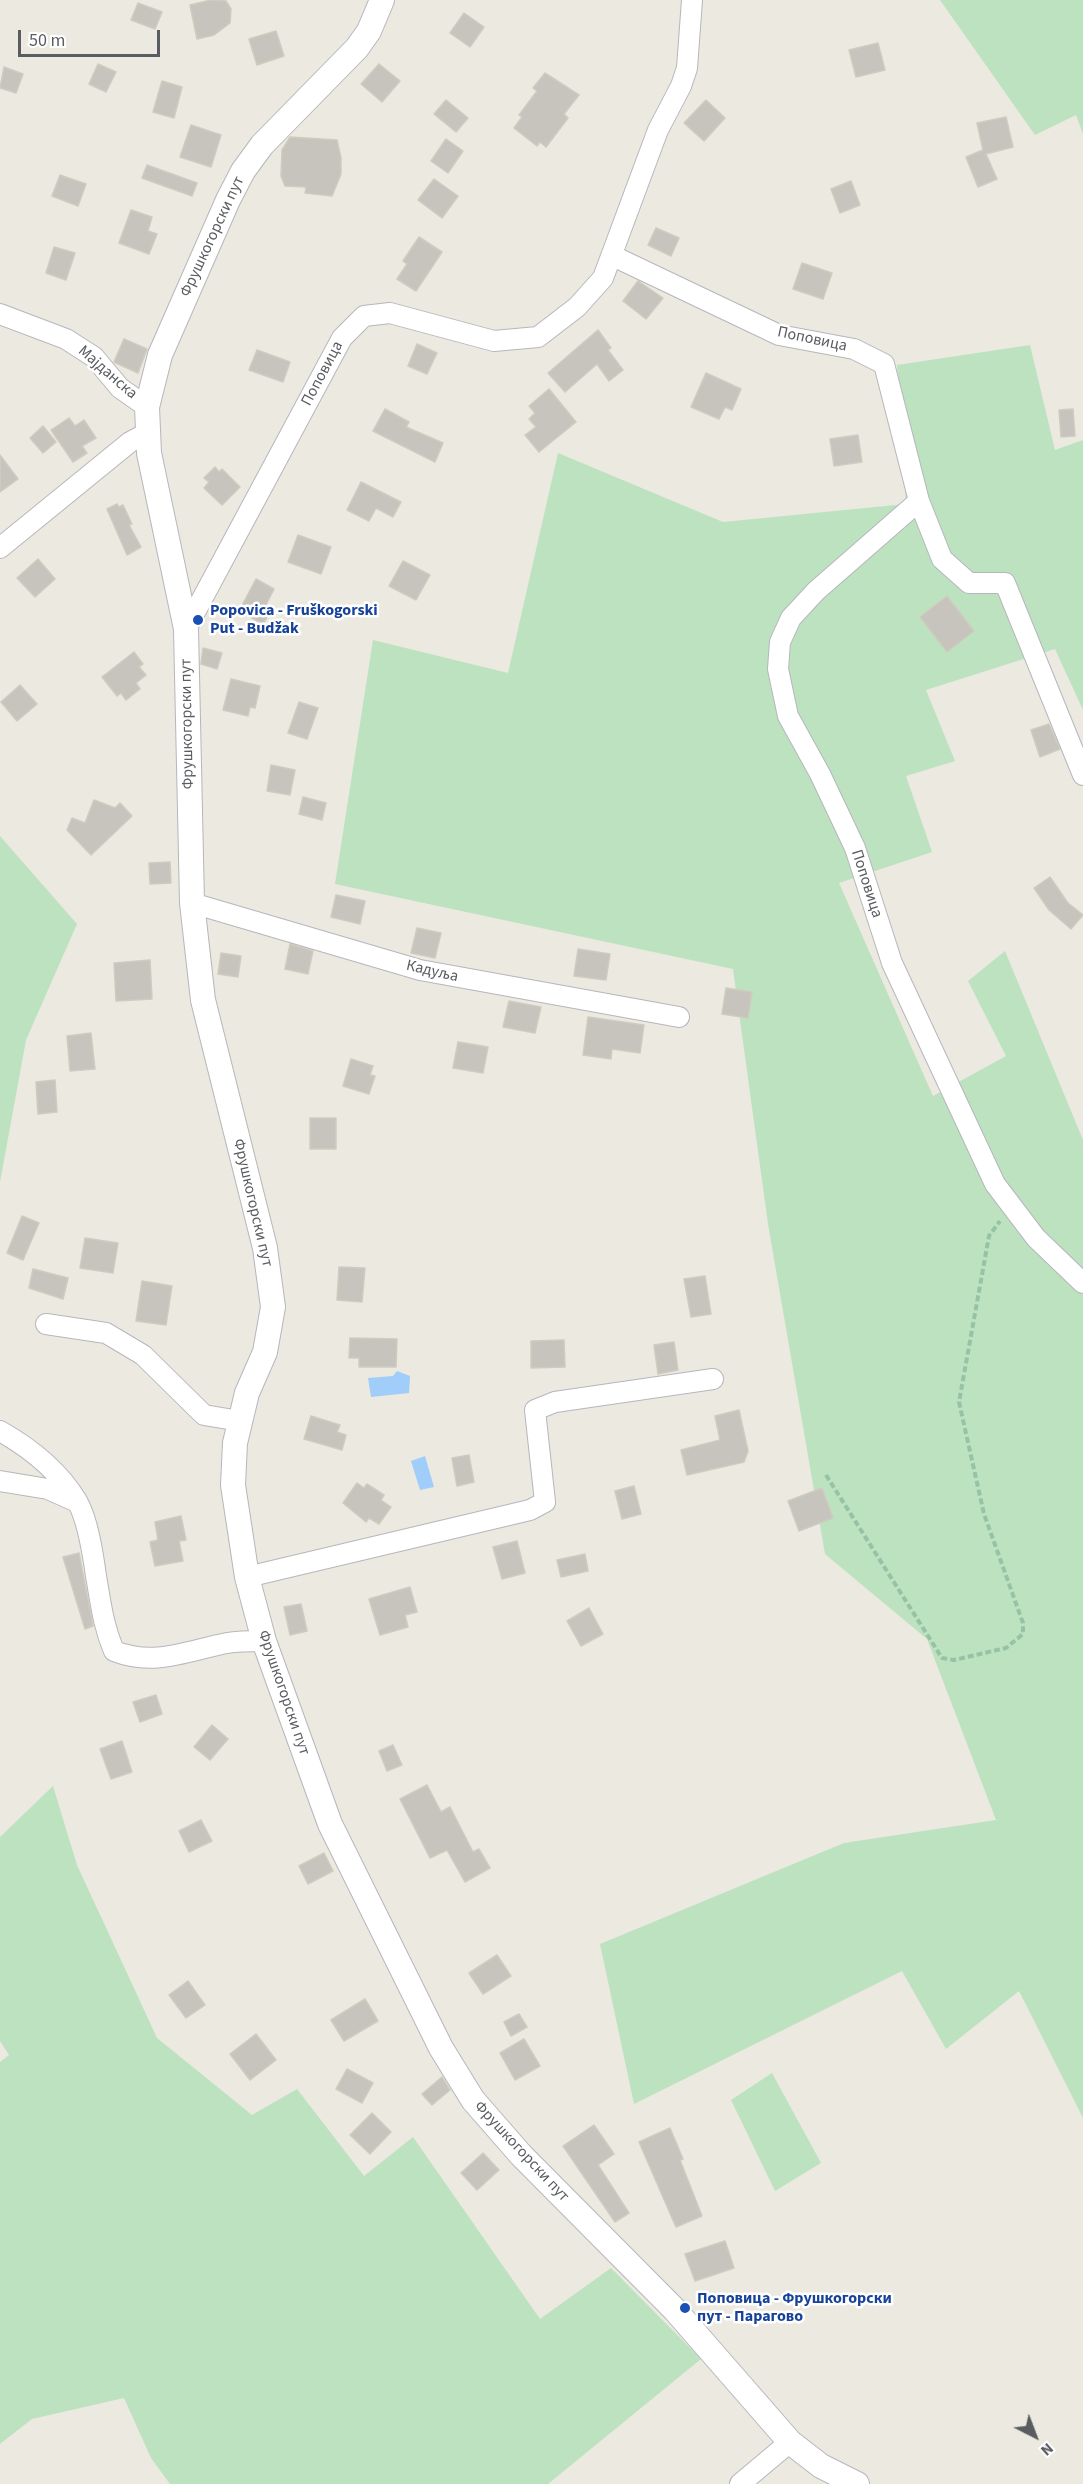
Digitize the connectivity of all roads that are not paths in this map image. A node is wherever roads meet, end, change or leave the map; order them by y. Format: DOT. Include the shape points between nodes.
graph roads {
  1 [pos="382,0"];
  2 [pos="692,0"];
  3 [pos="613,256"];
  4 [pos="0,314"];
  5 [pos="147,407"];
  6 [pos="147,433"];
  7 [pos="919,501"];
  8 [pos="0,548"];
  9 [pos="186,630"];
  10 [pos="1083,775"];
  11 [pos="192,903"];
  12 [pos="679,1017"];
  13 [pos="1083,1283"];
  14 [pos="46,1324"];
  15 [pos="713,1379"];
  16 [pos="240,1421"];
  17 [pos="0,1431"];
  18 [pos="0,1481"];
  19 [pos="77,1502"];
  20 [pos="247,1577"];
  21 [pos="264,1641"];
  22 [pos="790,2442"];
  23 [pos="740,2484"];
  24 [pos="857,2484"];
  1 -- 5 [label="street, Фрушкогорски пут" via="357,48 262,145 243,171 160,355"];
  2 -- 3 [label="street, Поповица" via="687,68 658,130"];
  3 -- 7 [label="street, Поповица" via="779,335 854,349 884,364"];
  3 -- 9 [label="street, Поповица" via="603,278 577,307 538,337 494,341 390,313 364,316 342,338"];
  4 -- 5 [label="street, Мајданска" via="66,339 94,357 120,388"];
  5 -- 6 [label="street, Фрушкогорски пут"];
  6 -- 8 [label="street" via="130,442"];
  6 -- 9 [label="street, Фрушкогорски пут"];
  7 -- 10 [label="street, Поповица" via="942,559 969,583 1005,583"];
  7 -- 13 [label="street, Поповица" via="816,591 791,618 780,642 778,669 788,716 855,848 892,963 995,1184 1036,1238"];
  9 -- 11 [label="street, Фрушкогорски пут"];
  11 -- 12 [label="street, Кадуља" via="420,970"];
  11 -- 16 [label="street, Фрушкогорски пут" via="203,1000 265,1248 273,1307 266,1352 247,1393"];
  14 -- 16 [label="street" via="106,1333 143,1355 204,1415"];
  15 -- 20 [label="street" via="555,1402 535,1410 545,1502 530,1510"];
  16 -- 20 [label="street, Фрушкогорски пут" via="233,1485"];
  17 -- 19 [label="street" via="33,1452 58,1475"];
  18 -- 19 [label="street" via="48,1489"];
  19 -- 21 [label="street" via="92,1550 103,1625 114,1652 134,1659 162,1657 229,1643"];
  20 -- 21 [label="street, Фрушкогорски пут"];
  21 -- 22 [label="street, Фрушкогорски пут" via="330,1824 441,2048 473,2100 520,2156 675,2310"];
  22 -- 23 [label="street"];
  22 -- 24 [label="street, Фрушкогорски пут" via="821,2466"];
}
